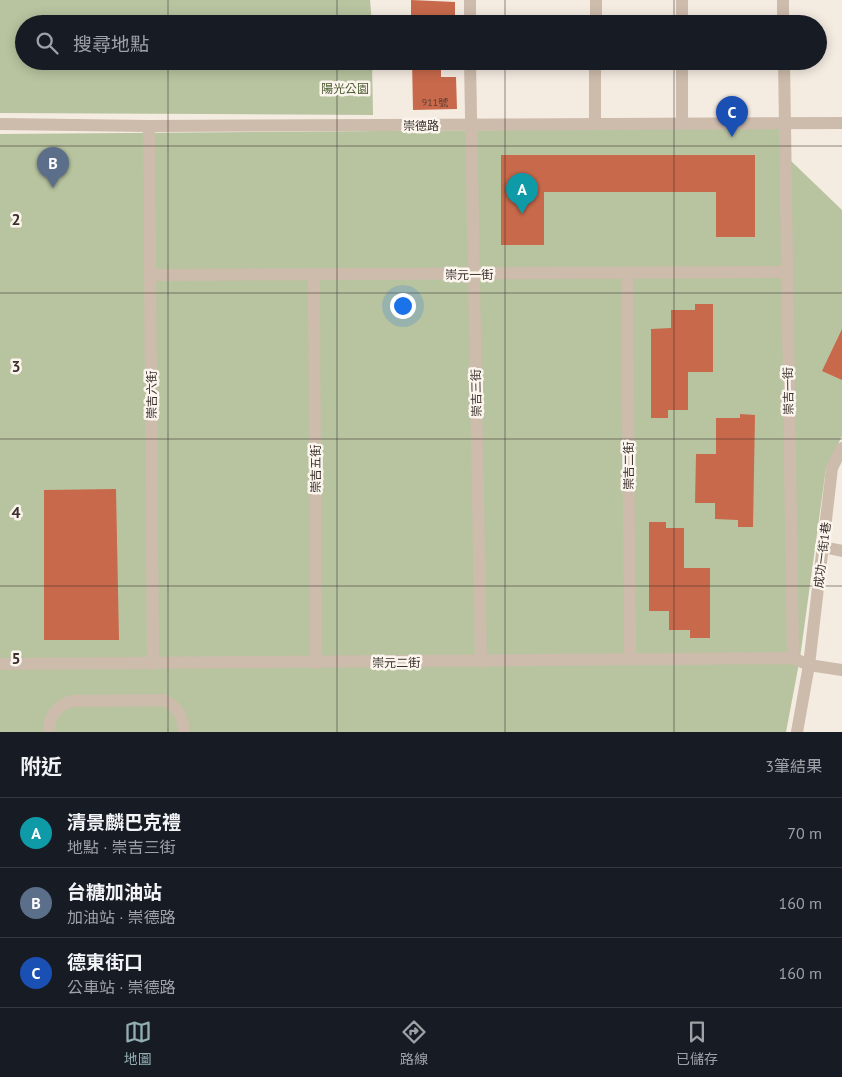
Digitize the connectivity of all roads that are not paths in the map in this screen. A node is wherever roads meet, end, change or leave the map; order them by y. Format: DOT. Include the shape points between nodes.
graph roads {
  1 [pos="470,0"];
  2 [pos="596,0"];
  3 [pos="682,0"];
  4 [pos="783,0"];
  5 [pos="470,15"];
  6 [pos="596,15"];
  7 [pos="682,15"];
  8 [pos="783,15"];
  9 [pos="470,70"];
  10 [pos="595,70"];
  11 [pos="682,70"];
  12 [pos="784,70"];
  13 [pos="786,123"];
  14 [pos="842,123"];
  15 [pos="0,124"];
  16 [pos="595,124"];
  17 [pos="682,124"];
  18 [pos="470,125"];
  19 [pos="149,126"];
  20 [pos="787,272"];
  21 [pos="627,273"];
  22 [pos="473,274"];
  23 [pos="150,275"];
  24 [pos="314,275"];
  25 [pos="842,448"];
  26 [pos="837,469"];
  27 [pos="822,547"];
  28 [pos="842,551"];
  29 [pos="630,658"];
  30 [pos="793,658"];
  31 [pos="481,662"];
  32 [pos="316,663"];
  33 [pos="0,664"];
  34 [pos="153,664"];
  35 [pos="809,665"];
  36 [pos="842,670"];
  37 [pos="49,732"];
  38 [pos="184,732"];
  39 [pos="797,732"];
  1 -- 5 [label="street"];
  2 -- 6 [label="street"];
  3 -- 7 [label="street"];
  4 -- 8 [label="street"];
  9 -- 18 [label="street, 崇吉三街"];
  10 -- 16 [label="street"];
  11 -- 17 [label="street"];
  12 -- 13 [label="street, 崇吉一街"];
  13 -- 14 [label="street, 崇德路"];
  13 -- 17 [label="street, 崇德路"];
  13 -- 20 [label="street, 崇吉一街"];
  15 -- 19 [label="street, 崇德路"];
  16 -- 17 [label="street, 崇德路"];
  16 -- 18 [label="street, 崇德路"];
  18 -- 19 [label="street, 崇德路"];
  18 -- 22 [label="street, 崇吉三街"];
  19 -- 23 [label="street, 崇吉六街"];
  20 -- 21 [label="street, 崇元一街"];
  20 -- 30 [label="street, 崇吉一街"];
  21 -- 22 [label="street, 崇元一街"];
  21 -- 29 [label="street, 崇吉二街"];
  22 -- 24 [label="street, 崇元一街"];
  22 -- 31 [label="street, 崇吉三街"];
  23 -- 24 [label="street, 崇元一街"];
  23 -- 34 [label="street, 崇吉六街"];
  24 -- 32 [label="street, 崇吉五街"];
  25 -- 26 [label="street, 成功一街1巷"];
  26 -- 27 [label="street, 成功一街1巷"];
  27 -- 28 [label="street"];
  27 -- 35 [label="street, 成功一街1巷"];
  29 -- 30 [label="street, 崇元二街"];
  29 -- 31 [label="street, 崇元二街"];
  30 -- 35 [label="street"];
  31 -- 32 [label="street, 崇元二街"];
  32 -- 34 [label="street, 崇元二街"];
  33 -- 34 [label="street, 崇元二街"];
  35 -- 36 [label="street"];
  35 -- 39 [label="street, 成功一街1巷"];
  37 -- 38 [label="street" via="54,712 72,701 164,700 180,714"];
}
